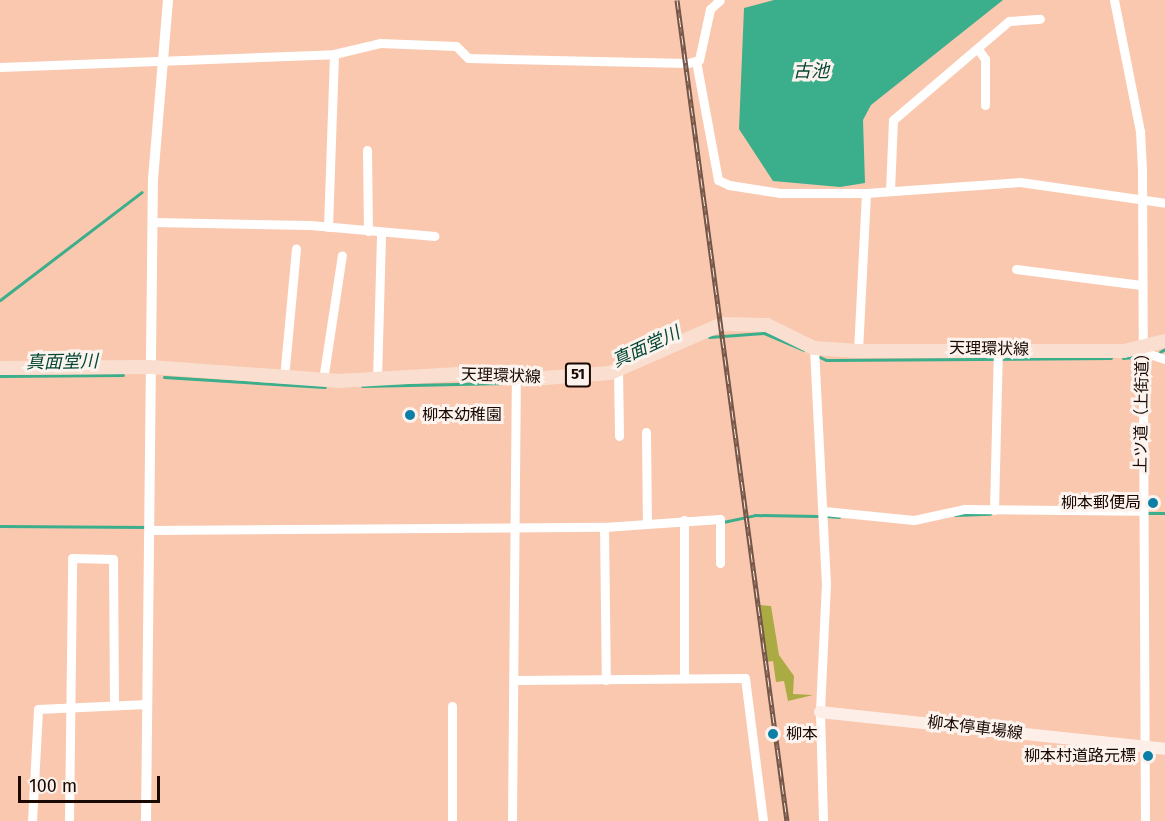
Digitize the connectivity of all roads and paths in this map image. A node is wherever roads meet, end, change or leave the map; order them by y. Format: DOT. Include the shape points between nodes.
graph roads {
  1 [pos="168,0"];
  2 [pos="720,0"];
  3 [pos="1114,0"];
  4 [pos="1040,19"];
  5 [pos="978,49"];
  6 [pos="334,54"];
  7 [pos="696,61"];
  8 [pos="161,64"];
  9 [pos="0,67"];
  10 [pos="985,105"];
  11 [pos="367,150"];
  12 [pos="890,191"];
  13 [pos="866,193"];
  14 [pos="1142,200"];
  15 [pos="1165,203"];
  16 [pos="153,222"];
  17 [pos="328,227"];
  18 [pos="368,231"];
  19 [pos="381,232"];
  20 [pos="435,236"];
  21 [pos="296,249"];
  22 [pos="342,255"];
  23 [pos="1016,269"];
  24 [pos="1141,285"];
  25 [pos="1165,341"];
  26 [pos="814,348"];
  27 [pos="998,349"];
  28 [pos="858,351"];
  29 [pos="1140,351"];
  30 [pos="1165,359"];
  31 [pos="150,367"];
  32 [pos="0,368"];
  33 [pos="618,369"];
  34 [pos="284,378"];
  35 [pos="377,379"];
  36 [pos="516,379"];
  37 [pos="323,380"];
  38 [pos="646,432"];
  39 [pos="619,436"];
  40 [pos="994,510"];
  41 [pos="824,511"];
  42 [pos="1141,511"];
  43 [pos="684,520"];
  44 [pos="647,523"];
  45 [pos="518,527"];
  46 [pos="604,527"];
  47 [pos="151,530"];
  48 [pos="720,563"];
  49 [pos="684,677"];
  50 [pos="516,680"];
  51 [pos="606,680"];
  52 [pos="147,704"];
  53 [pos="114,705"];
  54 [pos="74,706"];
  55 [pos="452,706"];
  56 [pos="820,712"];
  57 [pos="1144,749"];
  58 [pos="1165,749"];
  59 [pos="32,821"];
  60 [pos="69,821"];
  61 [pos="146,821"];
  62 [pos="452,821"];
  63 [pos="512,821"];
  64 [pos="763,821"];
  65 [pos="823,821"];
  66 [pos="1145,821"];
  1 -- 8 [label="street"];
  2 -- 7 [label="street" via="710,9"];
  3 -- 14 [label="street, 上ツ道（上街道）" via="1140,131"];
  4 -- 5 [label="street" via="1009,21"];
  5 -- 10 [label="street" via="985,59"];
  5 -- 12 [label="street" via="893,120"];
  6 -- 7 [label="street" via="380,43 456,46 468,58"];
  6 -- 8 [label="street"];
  6 -- 17 [label="street"];
  7 -- 13 [label="street" via="718,180 780,193"];
  8 -- 9 [label="street"];
  8 -- 16 [label="street"];
  11 -- 18 [label="street"];
  12 -- 13 [label="street"];
  12 -- 14 [label="street" via="1020,182"];
  13 -- 28 [label="street"];
  14 -- 15 [label="street"];
  14 -- 24 [label="street, 上ツ道（上街道）"];
  16 -- 17 [label="street"];
  16 -- 31 [label="street"];
  17 -- 18 [label="street"];
  18 -- 19 [label="street"];
  19 -- 20 [label="street"];
  19 -- 35 [label="street"];
  21 -- 34 [label="street"];
  22 -- 37 [label="street"];
  23 -- 24 [label="street"];
  24 -- 29 [label="street, 上ツ道（上街道）"];
  25 -- 29 [label="main road, 天理環状線 / 51"];
  26 -- 28 [label="main road, 天理環状線 / 51"];
  26 -- 33 [label="main road, 天理環状線 / 51" via="767,325 722,324"];
  26 -- 41 [label="street"];
  27 -- 28 [label="main road, 天理環状線 / 51"];
  27 -- 29 [label="main road, 天理環状線 / 51"];
  27 -- 40 [label="street"];
  29 -- 30 [label="street"];
  29 -- 42 [label="street, 上ツ道（上街道）"];
  31 -- 32 [label="main road, 天理環状線 / 51"];
  31 -- 34 [label="main road, 天理環状線 / 51"];
  31 -- 47 [label="street"];
  33 -- 36 [label="main road, 天理環状線 / 51"];
  33 -- 39 [label="street"];
  34 -- 37 [label="main road, 天理環状線 / 51"];
  35 -- 36 [label="main road, 天理環状線 / 51" via="459,374"];
  35 -- 37 [label="main road, 天理環状線 / 51"];
  36 -- 45 [label="street"];
  38 -- 44 [label="street"];
  40 -- 41 [label="street" via="936,512 914,520"];
  40 -- 42 [label="street"];
  41 -- 56 [label="street" via="826,631"];
  42 -- 57 [label="street, 上ツ道（上街道）"];
  43 -- 44 [label="street"];
  43 -- 48 [label="street" via="720,519"];
  43 -- 49 [label="street"];
  44 -- 46 [label="street"];
  45 -- 46 [label="street"];
  45 -- 47 [label="street"];
  45 -- 50 [label="street"];
  46 -- 51 [label="street"];
  47 -- 52 [label="street"];
  49 -- 51 [label="street"];
  49 -- 64 [label="street" via="745,678"];
  50 -- 51 [label="street"];
  50 -- 63 [label="street"];
  52 -- 53 [label="street"];
  52 -- 61 [label="street"];
  53 -- 54 [label="street"];
  53 -- 54 [label="street" via="114,559 72,558"];
  54 -- 59 [label="street" via="38,709"];
  54 -- 60 [label="street"];
  55 -- 62 [label="street"];
  56 -- 57 [label="main road, 柳本停車場線"];
  56 -- 65 [label="street"];
  57 -- 58 [label="main road, 柳本停車場線"];
  57 -- 66 [label="street, 上ツ道（上街道）"];
}
